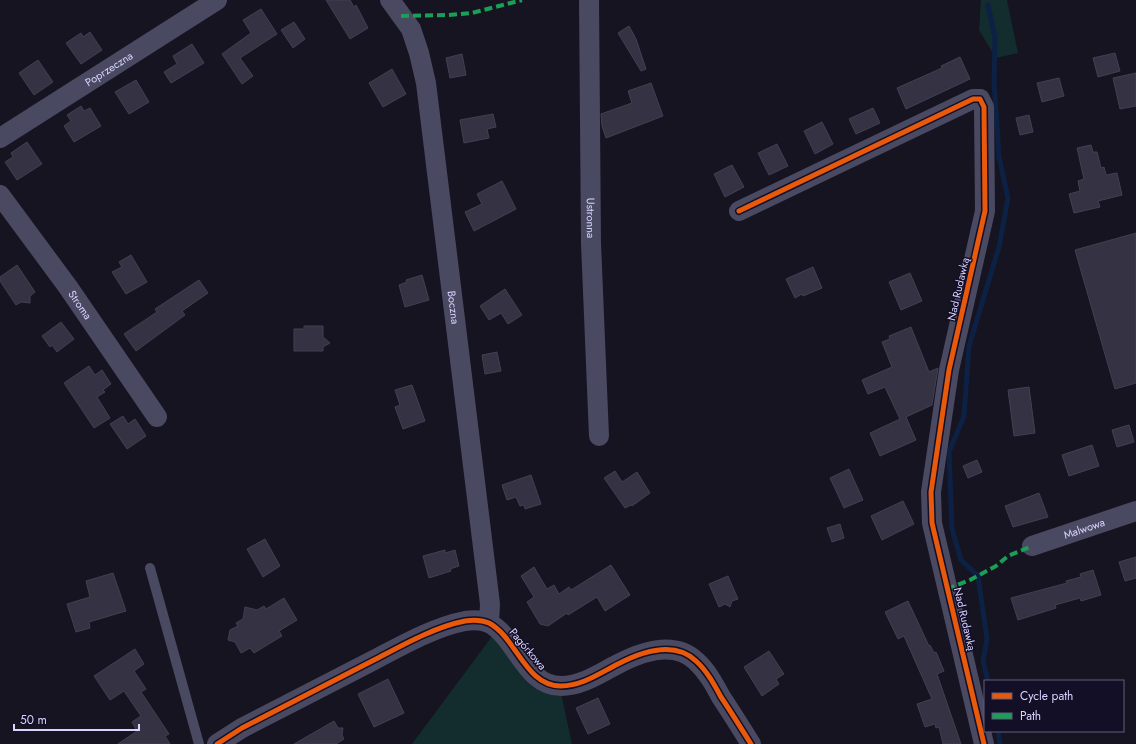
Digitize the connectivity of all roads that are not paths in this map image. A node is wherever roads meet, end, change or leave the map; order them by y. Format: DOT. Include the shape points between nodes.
graph roads {
  1 [pos="217,0"];
  2 [pos="390,0"];
  3 [pos="589,0"];
  4 [pos="0,138"];
  5 [pos="0,195"];
  6 [pos="739,211"];
  7 [pos="157,418"];
  8 [pos="599,436"];
  9 [pos="1136,511"];
  10 [pos="1032,546"];
  11 [pos="150,568"];
  12 [pos="489,623"];
  13 [pos="199,744"];
  14 [pos="217,744"];
  15 [pos="751,744"];
  16 [pos="984,744"];
  1 -- 4 [label="street, Poprzeczna"];
  2 -- 12 [label="street, Boczna" via="411,29 426,83 490,604"];
  3 -- 8 [label="street, Ustronna" via="591,243"];
  5 -- 7 [label="street, Stroma" via="68,287"];
  6 -- 16 [label="street, Nad Rudawką" via="973,99 980,99 984,107 986,211 949,370 931,492 932,523"];
  9 -- 10 [label="street, Malwowa"];
  11 -- 13 [label="lane"];
  12 -- 14 [label="street" via="465,621 411,641 242,728"];
  12 -- 15 [label="street, Pagórkowa" via="499,631 541,681 552,686 578,684 633,656 649,651 666,650 681,653 695,660 708,675"];
}
